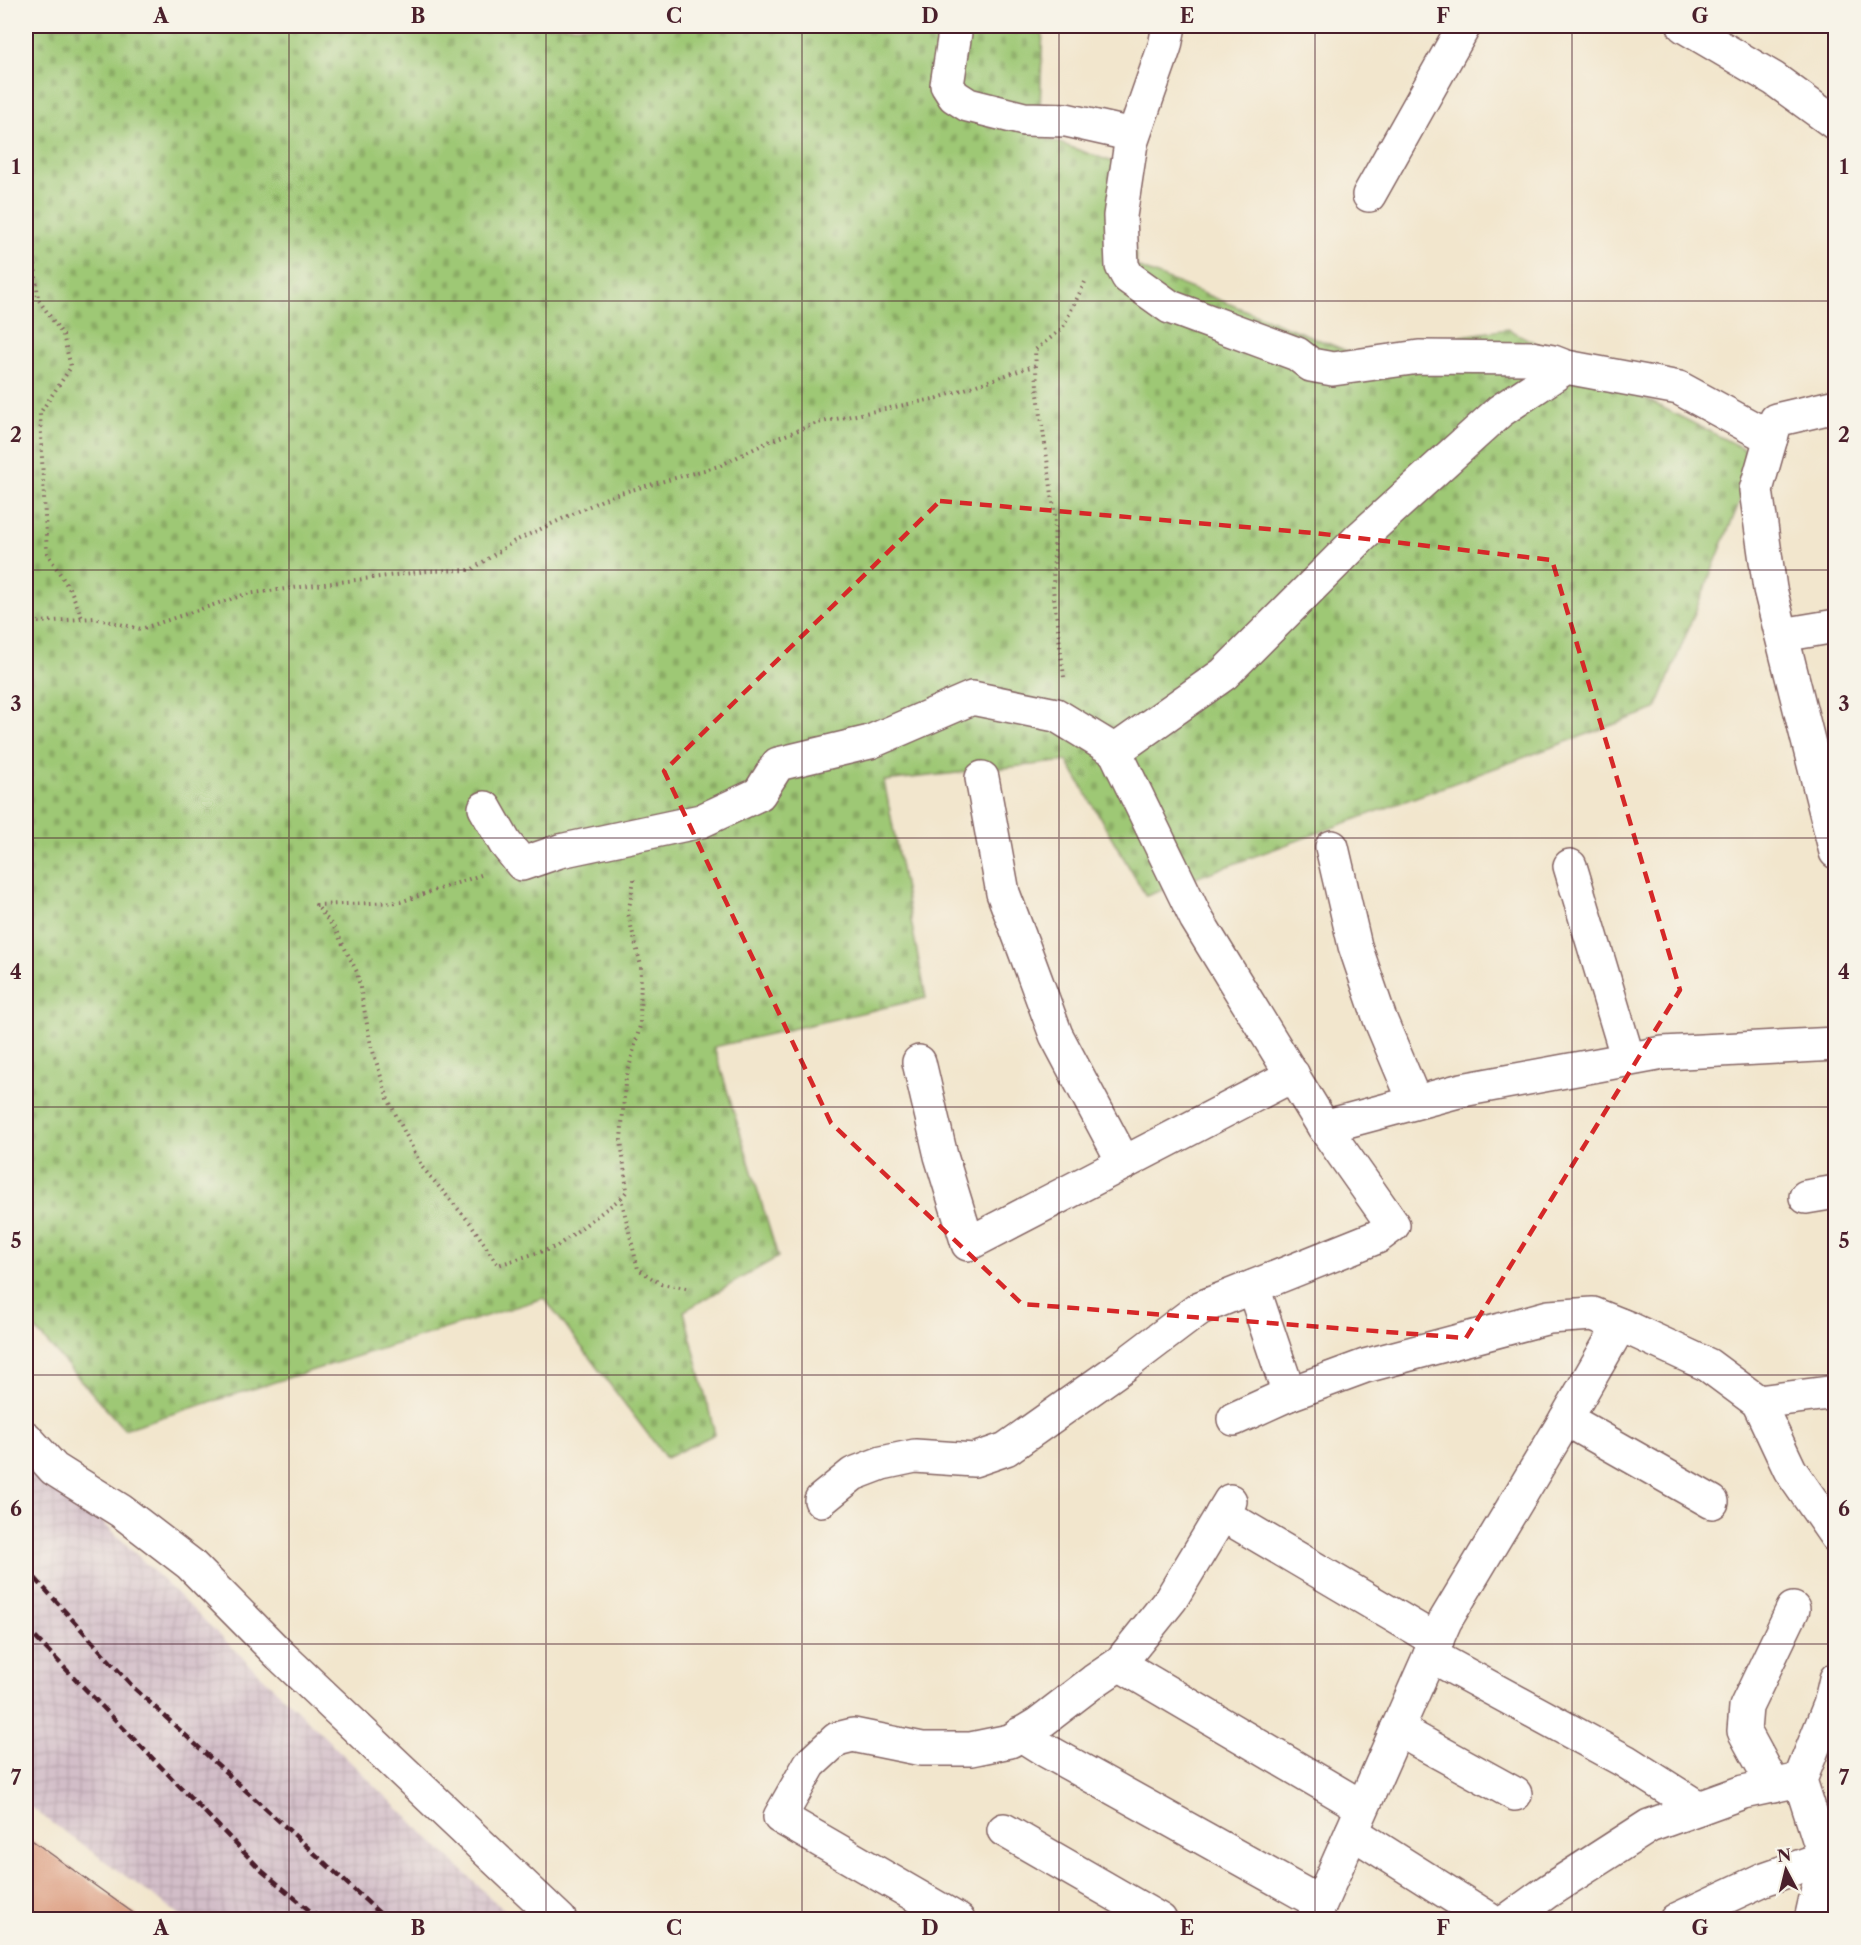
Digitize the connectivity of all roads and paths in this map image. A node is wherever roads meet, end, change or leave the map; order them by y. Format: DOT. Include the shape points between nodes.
graph roads {
  1 [pos="957,26"];
  2 [pos="1169,26"];
  3 [pos="1464,26"];
  4 [pos="1684,26"];
  5 [pos="1836,124"];
  6 [pos="1131,142"];
  7 [pos="1369,195"];
  8 [pos="30,212"];
  9 [pos="1089,276"];
  10 [pos="1036,365"];
  11 [pos="1566,367"];
  12 [pos="1836,406"];
  13 [pos="1771,438"];
  14 [pos="82,618"];
  15 [pos="26,623"];
  16 [pos="1836,626"];
  17 [pos="1782,635"];
  18 [pos="1066,687"];
  19 [pos="1114,751"];
  20 [pos="982,778"];
  21 [pos="485,808"];
  22 [pos="633,836"];
  23 [pos="1332,847"];
  24 [pos="1836,852"];
  25 [pos="522,864"];
  26 [pos="1570,866"];
  27 [pos="1836,1044"];
  28 [pos="1628,1059"];
  29 [pos="919,1062"];
  30 [pos="1293,1075"];
  31 [pos="1415,1102"];
  32 [pos="1324,1126"];
  33 [pos="1124,1163"];
  34 [pos="621,1198"];
  35 [pos="1253,1287"];
  36 [pos="686,1288"];
  37 [pos="1620,1324"];
  38 [pos="1836,1392"];
  39 [pos="1289,1394"];
  40 [pos="1758,1402"];
  41 [pos="1234,1419"];
  42 [pos="1566,1419"];
  43 [pos="26,1438"];
  44 [pos="821,1500"];
  45 [pos="1712,1502"];
  46 [pos="1836,1536"];
  47 [pos="1793,1610"];
  48 [pos="1434,1648"];
  49 [pos="1119,1664"];
  50 [pos="1836,1679"];
  51 [pos="1397,1729"];
  52 [pos="1020,1734"];
  53 [pos="1787,1783"];
  54 [pos="1515,1794"];
  55 [pos="1699,1808"];
  56 [pos="1357,1820"];
  57 [pos="1004,1830"];
  58 [pos="1830,1856"];
  59 [pos="1316,1911"];
  60 [pos="560,1920"];
  61 [pos="958,1920"];
  62 [pos="1160,1920"];
  63 [pos="1491,1920"];
  64 [pos="1508,1920"];
  65 [pos="1676,1920"];
  66 [pos="1811,1920"];
  1 -- 6 [label="street" via="947,85 954,96 968,105 1023,119 1066,120 1124,133"];
  2 -- 6 [label="street"];
  3 -- 7 [label="street"];
  4 -- 5 [label="street" via="1774,79"];
  6 -- 11 [label="street" via="1120,216 1122,266 1128,277 1170,307 1297,354 1311,365 1333,369 1430,357 1531,358"];
  8 -- 14 [label="path" via="38,299 63,335 71,367 40,413 47,552"];
  9 -- 10 [label="path" via="1062,330 1035,350"];
  10 -- 14 [label="path" via="938,398 817,423 719,466 613,495 513,542 471,570 427,571 246,594 141,629"];
  10 -- 18 [label="path" via="1055,516 1053,589"];
  11 -- 13 [label="street" via="1679,388"];
  11 -- 19 [label="street" via="1500,411 1360,538 1224,674"];
  12 -- 13 [label="street" via="1776,420"];
  13 -- 17 [label="street" via="1756,490 1770,589"];
  14 -- 15 [label="path"];
  16 -- 17 [label="street"];
  17 -- 24 [label="street"];
  19 -- 22 [label="street" via="1056,715 972,698 870,742 778,764 759,794 700,821"];
  19 -- 30 [label="street" via="1196,918"];
  20 -- 33 [label="street" via="1004,892 1018,933 1056,1035"];
  21 -- 25 [label="street"];
  22 -- 25 [label="street"];
  22 -- 34 [label="path" via="637,861 628,914 641,966 640,1026 625,1083 621,1140 627,1191"];
  23 -- 31 [label="street" via="1355,946"];
  25 -- 34 [label="path" via="400,902 316,905 335,929 357,972 371,1045 388,1099 422,1167 471,1224 498,1265 556,1247"];
  26 -- 28 [label="street"];
  27 -- 28 [label="street" via="1663,1053"];
  28 -- 31 [label="street"];
  29 -- 33 [label="street" via="941,1156 968,1244"];
  30 -- 32 [label="street"];
  30 -- 33 [label="street"];
  31 -- 32 [label="street"];
  32 -- 35 [label="street" via="1393,1225 1377,1237"];
  34 -- 36 [label="path" via="638,1269 661,1284"];
  35 -- 39 [label="street"];
  35 -- 44 [label="street" via="1200,1308 1006,1449 974,1460 915,1456 882,1463 853,1474"];
  37 -- 39 [label="street" via="1593,1314 1549,1317 1365,1366"];
  37 -- 40 [label="street" via="1707,1365"];
  37 -- 42 [label="street"];
  38 -- 40 [label="street"];
  39 -- 41 [label="street"];
  40 -- 46 [label="street" via="1790,1470"];
  42 -- 45 [label="street"];
  42 -- 48 [label="street" via="1445,1621"];
  43 -- 60 [label="street" via="54,1469 121,1511 190,1564 280,1655"];
  47 -- 53 [label="street" via="1746,1707 1744,1731"];
  48 -- 49 [label="street" via="1226,1508 1171,1599"];
  48 -- 51 [label="street"];
  48 -- 55 [label="street"];
  49 -- 52 [label="street" via="1038,1725"];
  49 -- 56 [label="street"];
  50 -- 53 [label="street" via="1830,1705"];
  51 -- 54 [label="street"];
  51 -- 56 [label="street"];
  52 -- 59 [label="street"];
  52 -- 61 [label="street" via="1010,1741 971,1749 922,1749 853,1735 837,1739 810,1764 780,1818"];
  53 -- 55 [label="street" via="1743,1792"];
  53 -- 58 [label="street"];
  55 -- 64 [label="street" via="1648,1826"];
  56 -- 59 [label="street"];
  56 -- 63 [label="street"];
  57 -- 62 [label="street"];
  58 -- 65 [label="street" via="1764,1879"];
  58 -- 66 [label="street"];
}
